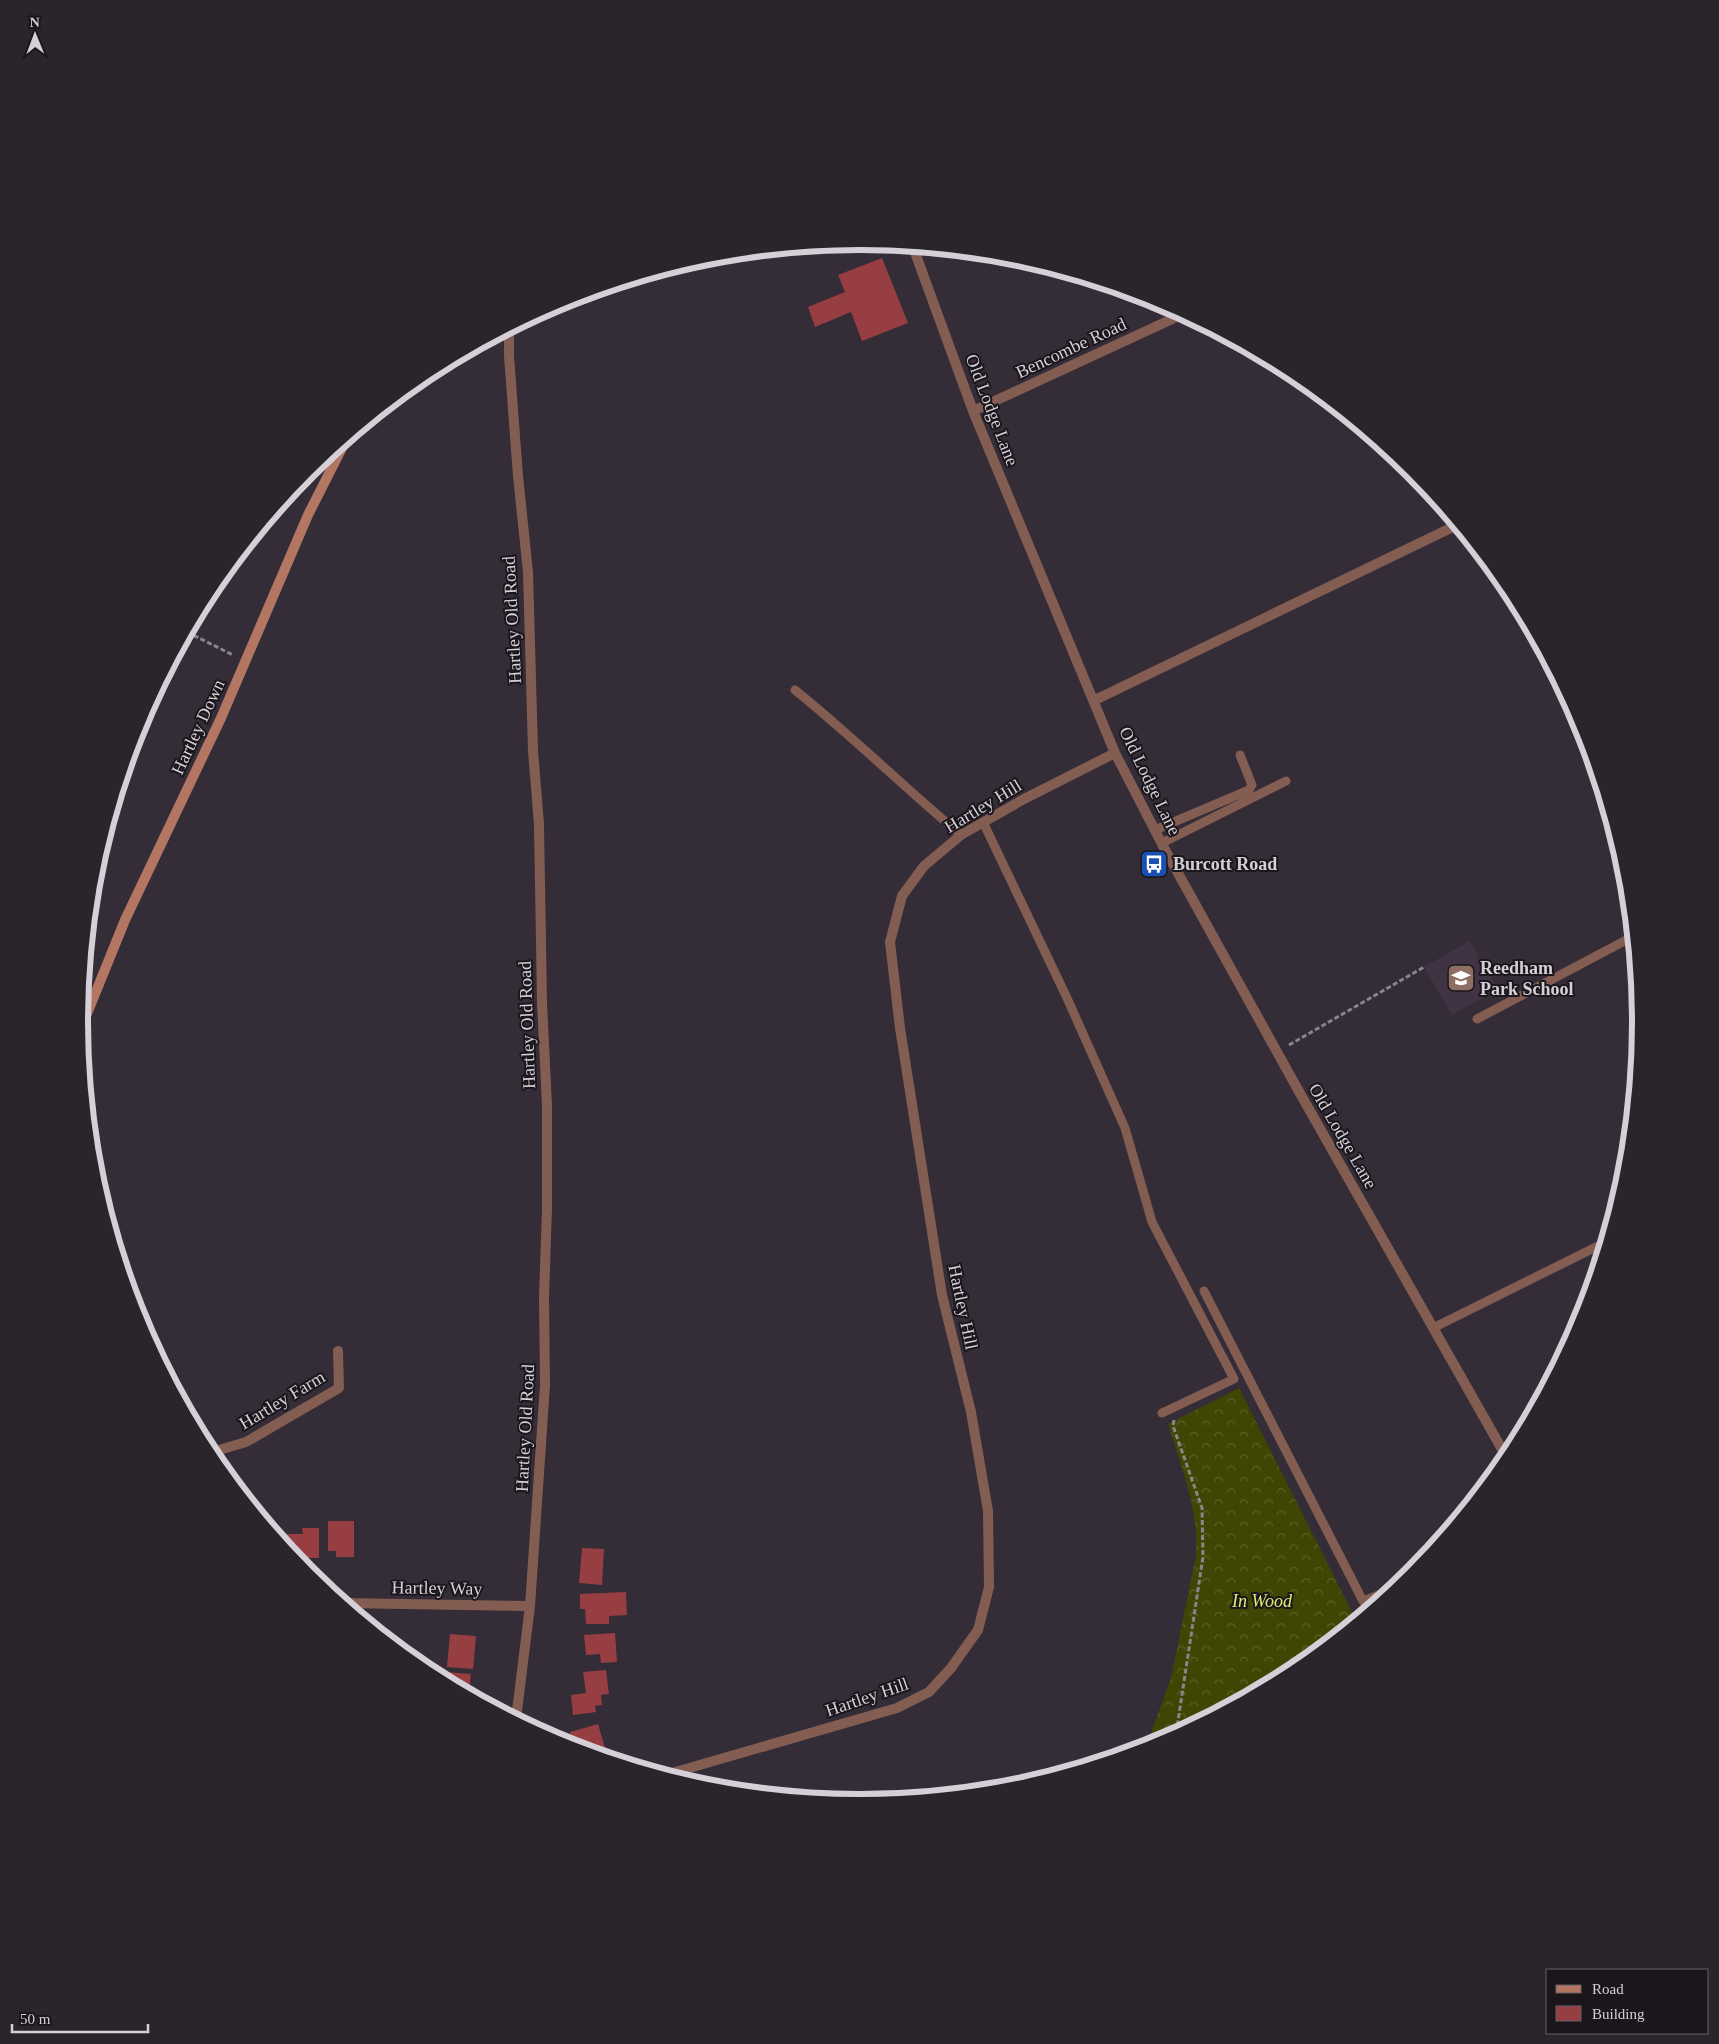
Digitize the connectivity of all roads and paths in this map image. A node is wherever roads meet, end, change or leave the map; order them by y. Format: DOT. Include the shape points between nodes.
graph roads {
  1 [pos="920,253"];
  2 [pos="1175,318"];
  3 [pos="509,335"];
  4 [pos="973,411"];
  5 [pos="340,451"];
  6 [pos="1452,528"];
  7 [pos="192,634"];
  8 [pos="246,661"];
  9 [pos="794,690"];
  10 [pos="1095,700"];
  11 [pos="1115,753"];
  12 [pos="1240,756"];
  13 [pos="1286,781"];
  14 [pos="983,822"];
  15 [pos="1155,830"];
  16 [pos="961,835"];
  17 [pos="1162,843"];
  18 [pos="1627,939"];
  19 [pos="1424,967"];
  20 [pos="88,1011"];
  21 [pos="1477,1019"];
  22 [pos="1277,1052"];
  23 [pos="1598,1247"];
  24 [pos="1204,1291"];
  25 [pos="1433,1328"];
  26 [pos="338,1351"];
  27 [pos="1162,1413"];
  28 [pos="1174,1417"];
  29 [pos="1502,1449"];
  30 [pos="218,1450"];
  31 [pos="1375,1596"];
  32 [pos="351,1603"];
  33 [pos="530,1606"];
  34 [pos="517,1713"];
  35 [pos="1177,1725"];
  36 [pos="676,1772"];
  1 -- 4 [label="street, Old Lodge Lane"];
  2 -- 4 [label="street, Bencombe Road"];
  3 -- 33 [label="street, Hartley Old Road" via="528,572 547,1105 545,1385"];
  4 -- 10 [label="street, Old Lodge Lane"];
  5 -- 8 [label="street, Hartley Down" via="308,515"];
  6 -- 10 [label="street"];
  7 -- 8 [label="path"];
  8 -- 20 [label="street, Hartley Down" via="125,920"];
  9 -- 16 [label="lane" via="835,722"];
  10 -- 11 [label="street, Old Lodge Lane"];
  11 -- 14 [label="street, Hartley Hill"];
  11 -- 15 [label="street, Old Lodge Lane"];
  12 -- 15 [label="lane" via="1252,785 1249,790"];
  13 -- 17 [label="lane"];
  14 -- 16 [label="street, Hartley Hill"];
  14 -- 27 [label="lane" via="1125,1128 1152,1222 1234,1379"];
  15 -- 17 [label="street, Old Lodge Lane"];
  16 -- 36 [label="street, Hartley Hill" via="924,866 902,896 890,942 900,1028 942,1295 972,1412 988,1511 989,1587 978,1630 929,1692 897,1708"];
  17 -- 22 [label="street, Old Lodge Lane"];
  18 -- 21 [label="lane"];
  19 -- 22 [label="path"];
  22 -- 25 [label="street, Old Lodge Lane"];
  23 -- 25 [label="lane"];
  24 -- 31 [label="lane" via="1362,1601"];
  25 -- 29 [label="street, Old Lodge Lane"];
  26 -- 30 [label="street, Hartley Farm" via="339,1388 246,1442"];
  28 -- 35 [label="path" via="1173,1426 1202,1508 1204,1557"];
  32 -- 33 [label="street, Hartley Way"];
  33 -- 34 [label="street, Hartley Old Road"];
}
